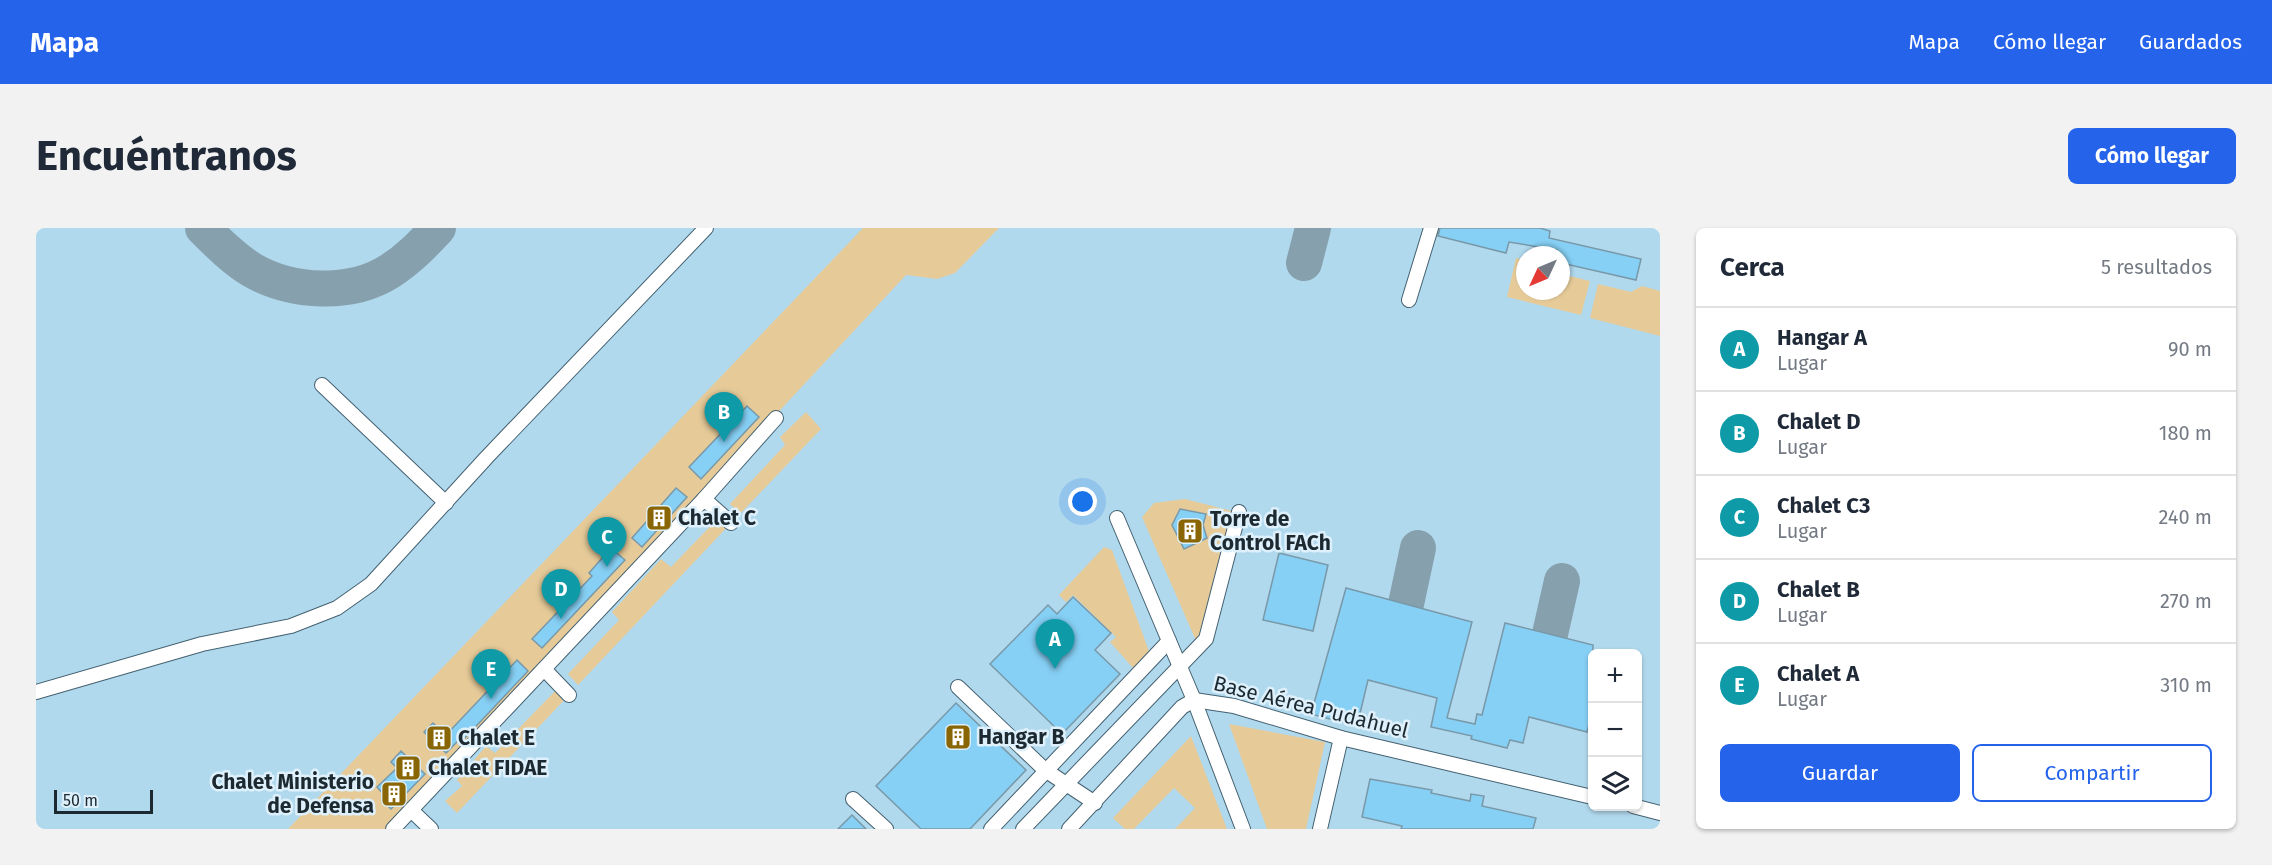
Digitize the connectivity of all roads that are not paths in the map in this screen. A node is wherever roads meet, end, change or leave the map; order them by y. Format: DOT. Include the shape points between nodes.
graph roads {
  1 [pos="706,228"];
  2 [pos="1431,228"];
  3 [pos="1409,300"];
  4 [pos="322,385"];
  5 [pos="776,418"];
  6 [pos="704,499"];
  7 [pos="446,502"];
  8 [pos="1239,512"];
  9 [pos="1117,518"];
  10 [pos="731,523"];
  11 [pos="1169,641"];
  12 [pos="1180,666"];
  13 [pos="544,669"];
  14 [pos="958,687"];
  15 [pos="36,692"];
  16 [pos="569,695"];
  17 [pos="1194,700"];
  18 [pos="1341,738"];
  19 [pos="1045,770"];
  20 [pos="1066,784"];
  21 [pos="1588,796"];
  22 [pos="853,799"];
  23 [pos="1095,802"];
  24 [pos="1642,809"];
  25 [pos="411,810"];
  26 [pos="1660,813"];
  27 [pos="393,829"];
  28 [pos="431,829"];
  29 [pos="886,829"];
  30 [pos="991,829"];
  31 [pos="1023,829"];
  32 [pos="1069,829"];
  33 [pos="1243,829"];
  34 [pos="1320,829"];
  1 -- 7 [label="street"];
  2 -- 3 [label="street"];
  4 -- 7 [label="street"];
  5 -- 6 [label="street"];
  6 -- 10 [label="street"];
  6 -- 13 [label="street"];
  7 -- 15 [label="street" via="371,584 338,608 291,626 202,644"];
  8 -- 12 [label="street" via="1206,639"];
  9 -- 11 [label="street"];
  11 -- 12 [label="street"];
  11 -- 19 [label="street"];
  12 -- 17 [label="street"];
  12 -- 20 [label="street"];
  13 -- 16 [label="street"];
  13 -- 25 [label="street"];
  14 -- 19 [label="street"];
  17 -- 18 [label="street, Base Aérea Pudahuel" via="1234,706"];
  17 -- 23 [label="street, Base Aérea Pudahuel" via="1182,707"];
  17 -- 33 [label="street"];
  18 -- 21 [label="street, Base Aérea Pudahuel"];
  18 -- 34 [label="street"];
  19 -- 20 [label="street"];
  19 -- 30 [label="street"];
  20 -- 23 [label="street"];
  20 -- 31 [label="street"];
  22 -- 29 [label="street"];
  23 -- 32 [label="street, Base Aérea Pudahuel"];
  24 -- 26 [label="street"];
  25 -- 27 [label="street"];
  25 -- 28 [label="street"];
}
